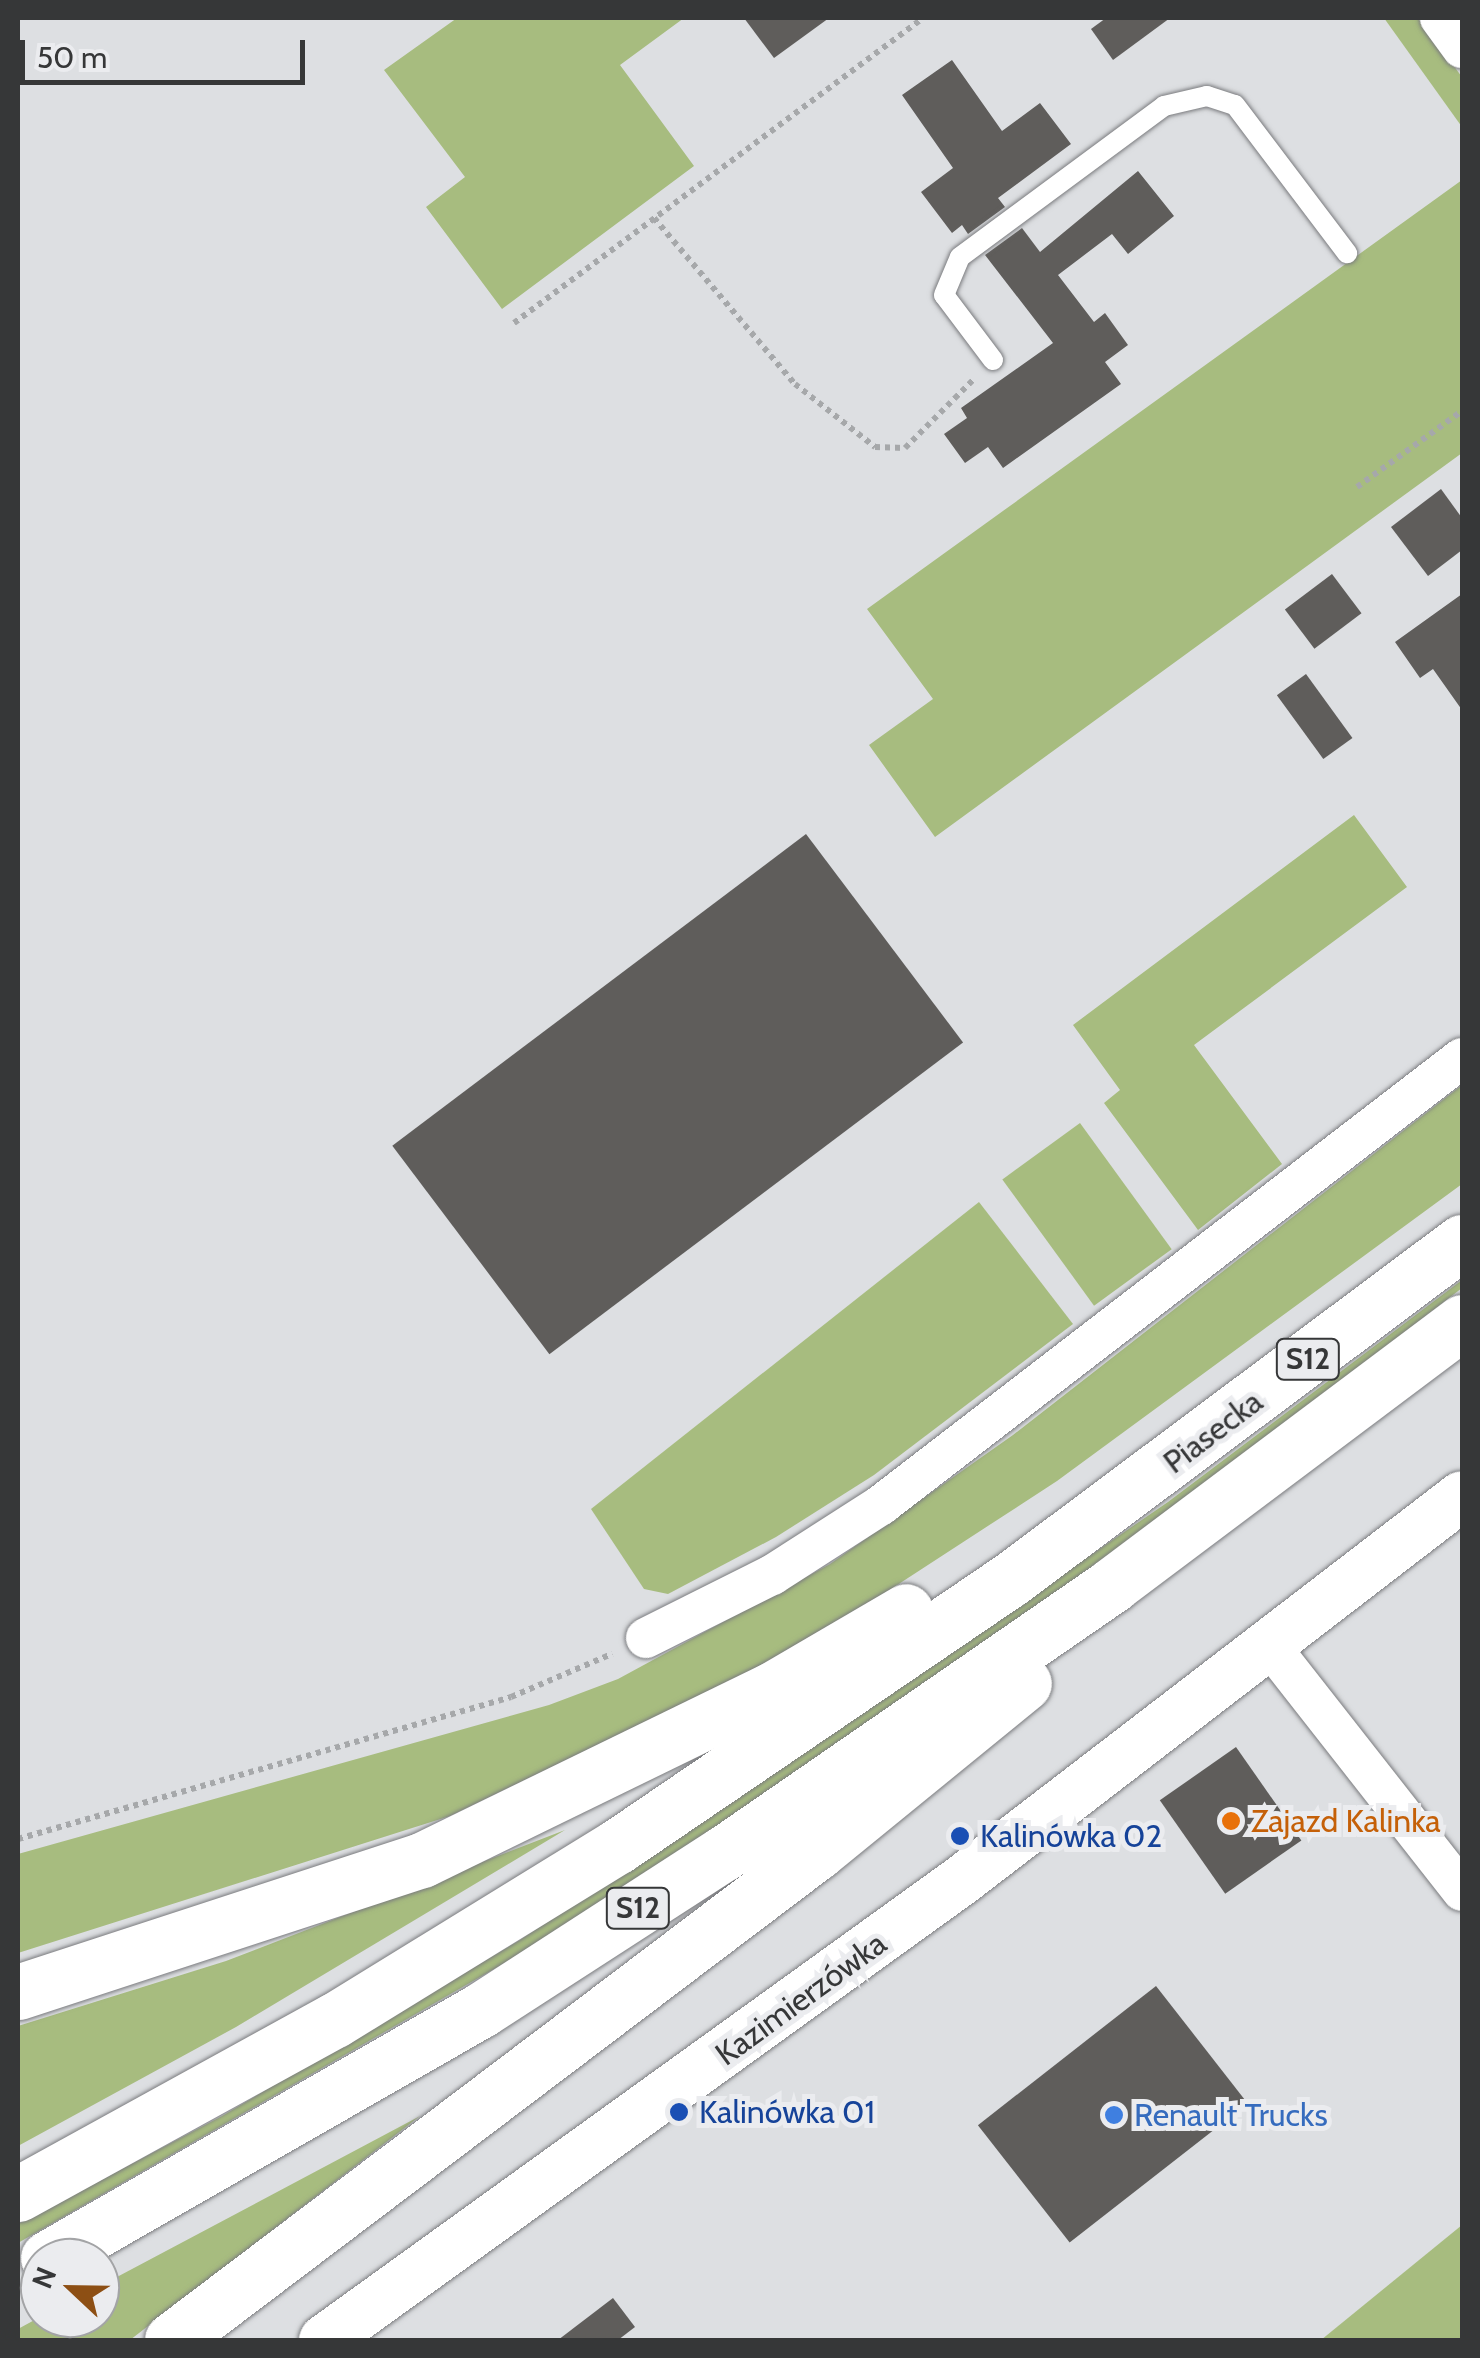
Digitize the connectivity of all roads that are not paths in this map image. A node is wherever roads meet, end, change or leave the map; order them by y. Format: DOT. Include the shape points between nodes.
graph roads {
  1 [pos="1440,18"];
  2 [pos="1462,48"];
  3 [pos="1347,253"];
  4 [pos="993,360"];
  5 [pos="1462,1058"];
  6 [pos="1462,1242"];
  7 [pos="1462,1322"];
  8 [pos="1154,1476"];
  9 [pos="1462,1496"];
  10 [pos="1202,1518"];
  11 [pos="646,1638"];
  12 [pos="1270,1646"];
  13 [pos="1462,1891"];
  14 [pos="18,1992"];
  15 [pos="18,2194"];
  16 [pos="83,2238"];
  17 [pos="172,2340"];
  18 [pos="324,2340"];
  1 -- 2 [label="street"];
  3 -- 4 [label="lane" via="1235,105 1206,96 1164,106 960,256 944,295"];
  5 -- 11 [label="street" via="881,1506 772,1575"];
  6 -- 8 [label="highway, Piasecka / S12"];
  7 -- 10 [label="highway, Piasecka / S12"];
  8 -- 14 [label="highway" via="770,1690 422,1860"];
  8 -- 15 [label="highway, S12" via="618,1846 335,2020"];
  9 -- 12 [label="street, Kazimierzówka"];
  10 -- 16 [label="highway, S12" via="724,1852 481,2010"];
  10 -- 17 [label="highway" via="998,1708"];
  12 -- 13 [label="street"];
  12 -- 18 [label="street, Kazimierzówka" via="800,1999"];
}
